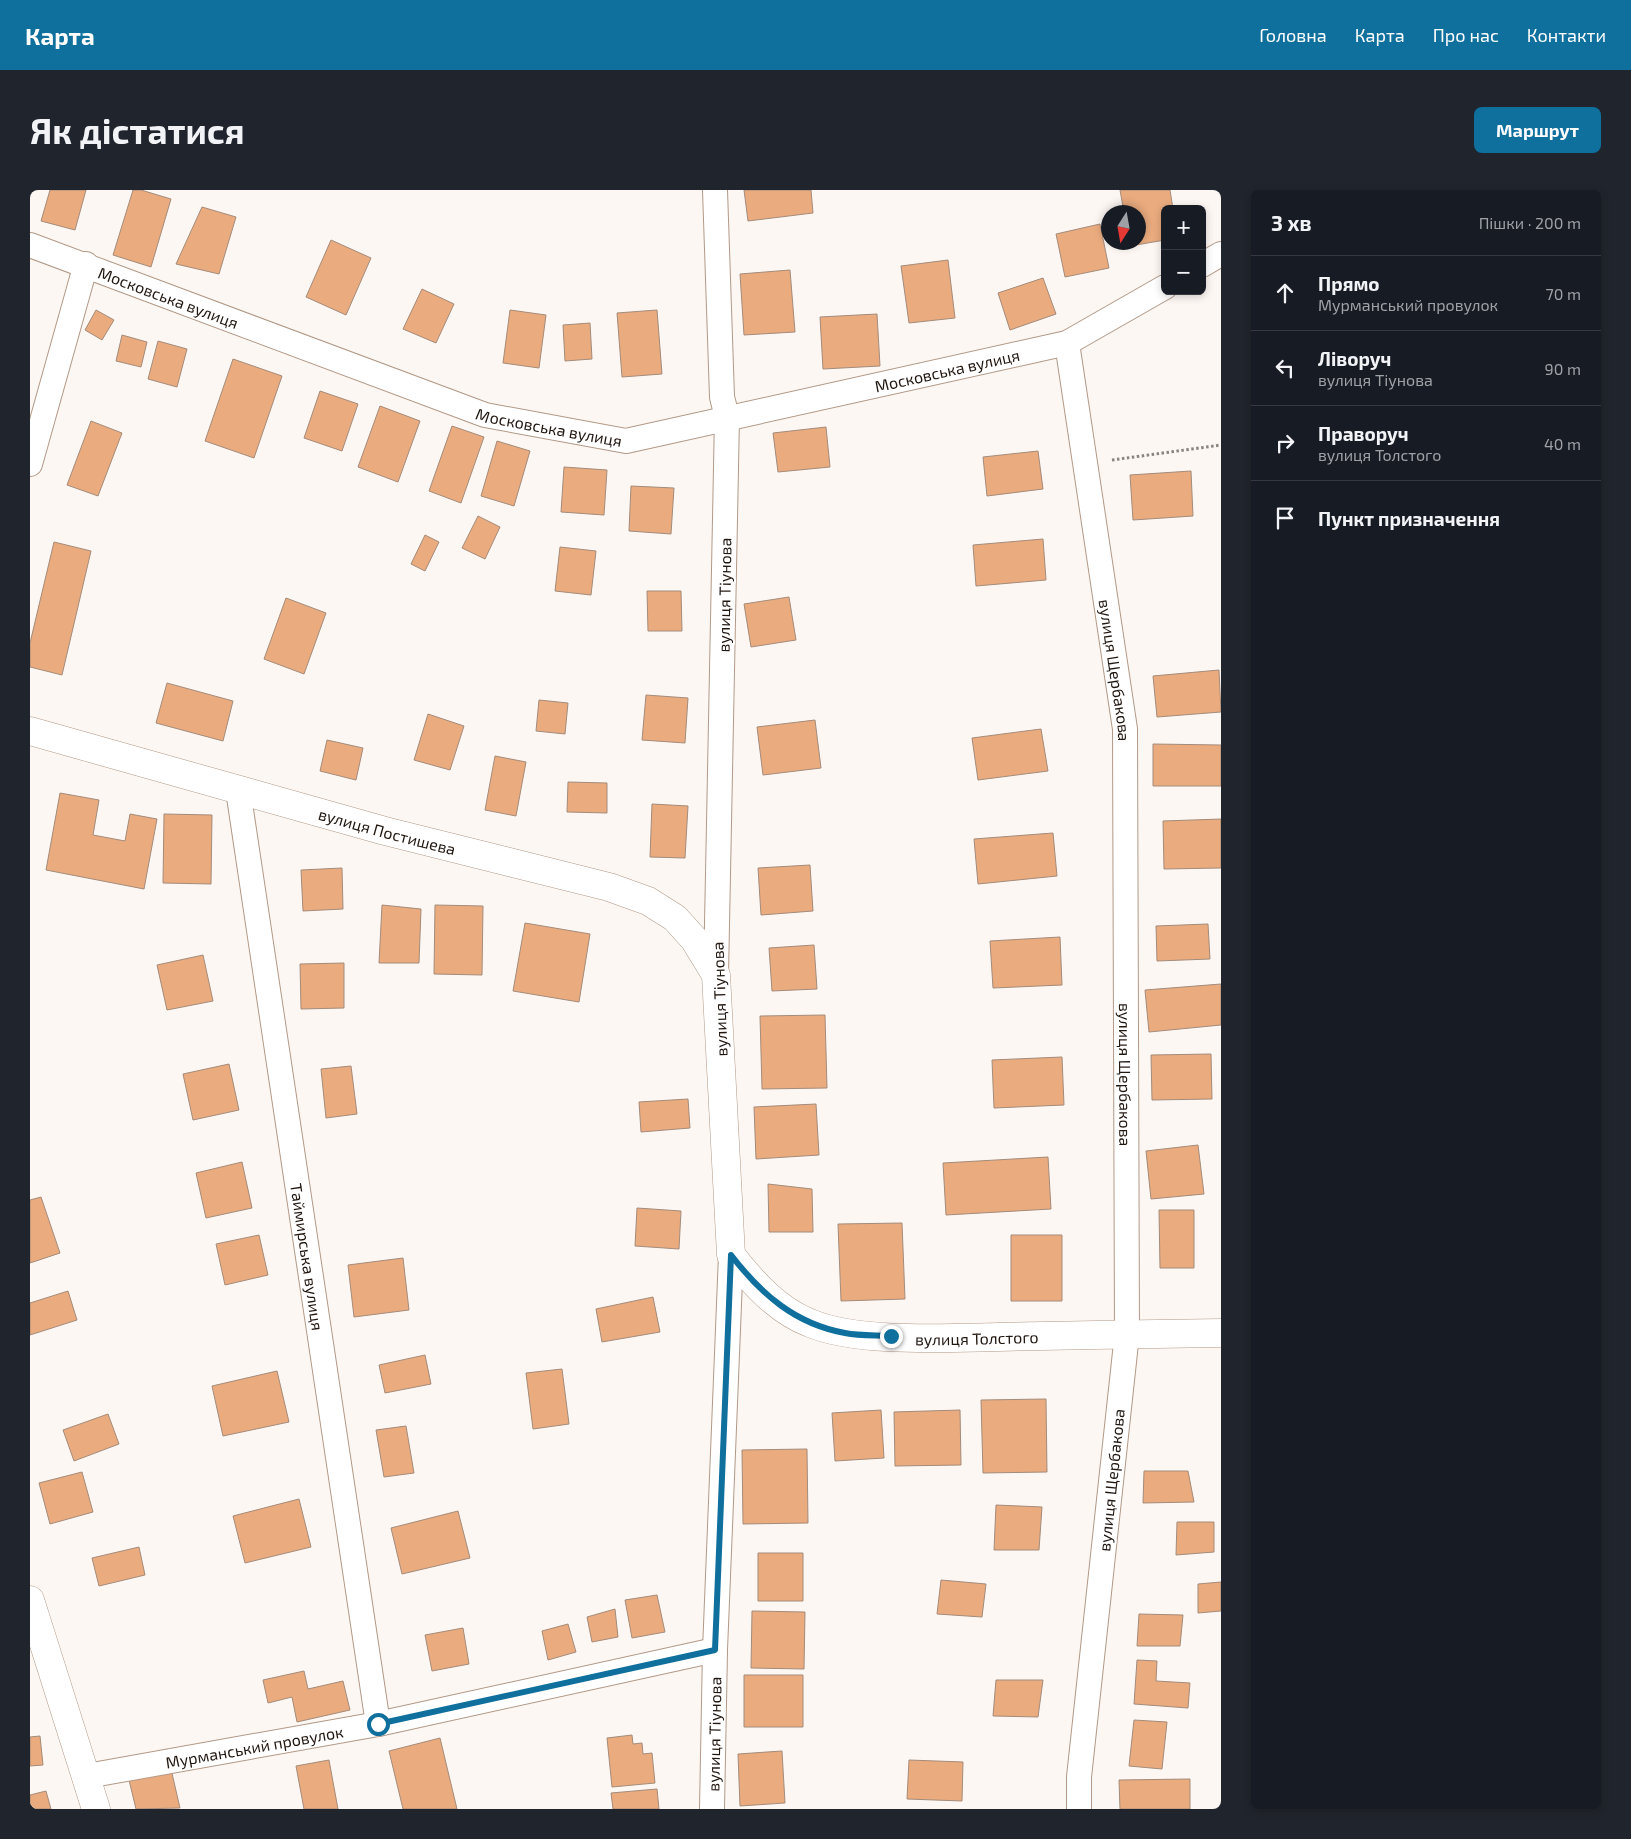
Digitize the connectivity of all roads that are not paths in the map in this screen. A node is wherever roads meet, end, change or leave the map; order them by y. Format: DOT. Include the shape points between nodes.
graph roads {
  1 [pos="715,190"];
  2 [pos="30,245"];
  3 [pos="1221,254"];
  4 [pos="1206,263"];
  5 [pos="86,264"];
  6 [pos="1161,289"];
  7 [pos="1067,344"];
  8 [pos="727,417"];
  9 [pos="30,464"];
  10 [pos="30,731"];
  11 [pos="238,790"];
  12 [pos="716,975"];
  13 [pos="731,1255"];
  14 [pos="1221,1333"];
  15 [pos="1127,1334"];
  16 [pos="30,1600"];
  17 [pos="715,1650"];
  18 [pos="378,1724"];
  19 [pos="88,1776"];
  20 [pos="96,1809"];
  21 [pos="712,1809"];
  22 [pos="1079,1809"];
  1 -- 8 [label="street, вулиця Тіунова" via="722,397"];
  2 -- 5 [label="street, Московська вулиця"];
  3 -- 4 [label="street"];
  5 -- 8 [label="street, Московська вулиця" via="485,415 626,441"];
  5 -- 9 [label="street"];
  6 -- 7 [label="street, Московська вулиця"];
  7 -- 8 [label="street, Московська вулиця"];
  7 -- 15 [label="street, вулиця Щербакова" via="1125,729"];
  8 -- 12 [label="street, вулиця Тіунова"];
  10 -- 11 [label="street, вулиця Постишева"];
  11 -- 12 [label="street, вулиця Постишева" via="609,887 648,901 676,918 694,939"];
  11 -- 18 [label="street, Таймирська вулиця"];
  12 -- 13 [label="street, вулиця Тіунова"];
  13 -- 15 [label="street, вулиця Толстого" via="750,1280 779,1306 810,1324 845,1333 954,1337"];
  13 -- 17 [label="street, вулиця Тіунова"];
  14 -- 15 [label="street, вулиця Толстого"];
  15 -- 22 [label="street, вулиця Щербакова" via="1079,1776"];
  16 -- 19 [label="street"];
  17 -- 18 [label="street, Мурманський провулок"];
  17 -- 21 [label="street, вулиця Тіунова"];
  18 -- 19 [label="street, Мурманський провулок"];
  19 -- 20 [label="street"];
}
